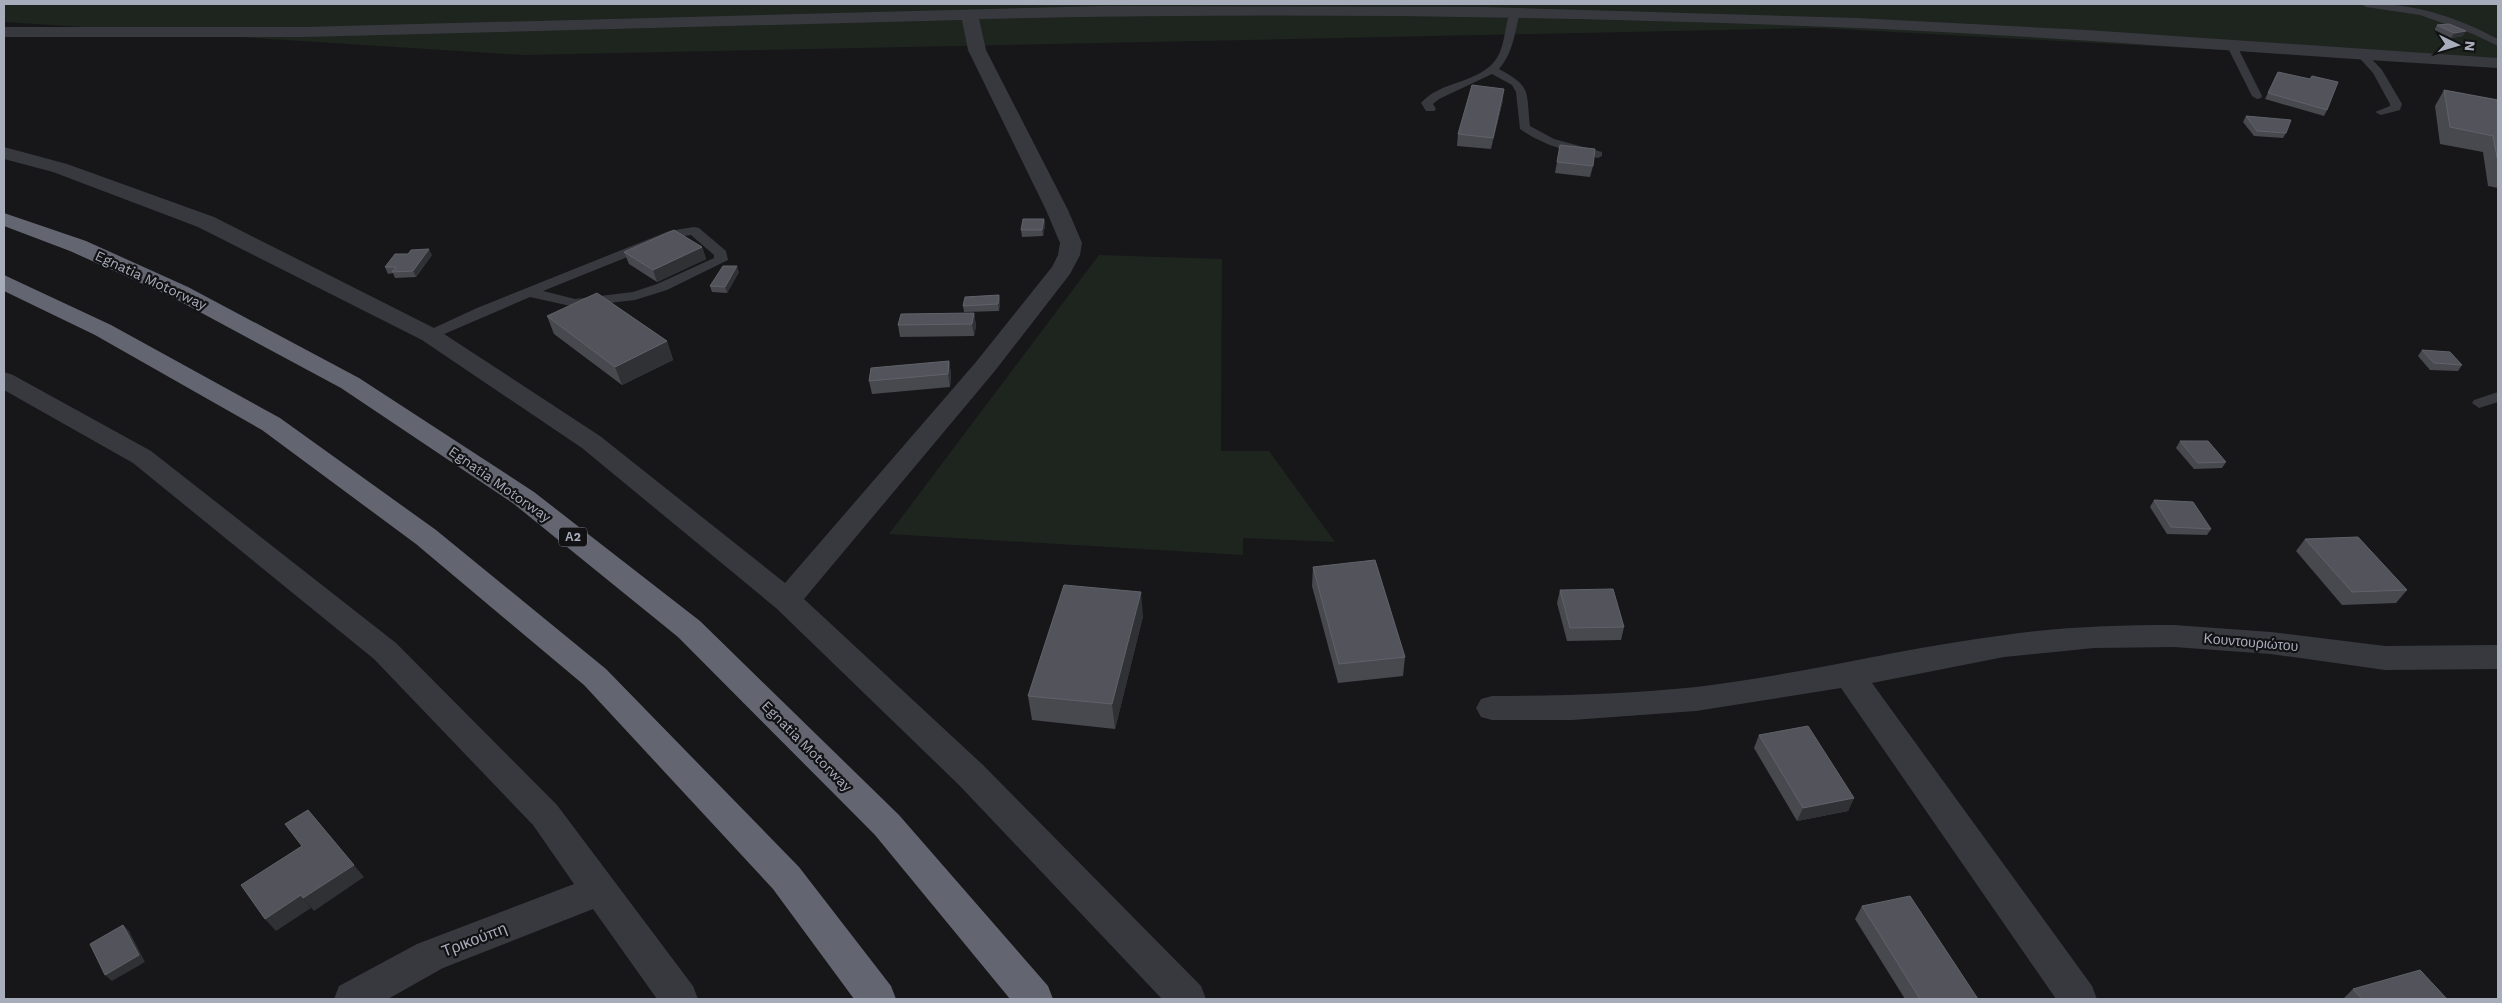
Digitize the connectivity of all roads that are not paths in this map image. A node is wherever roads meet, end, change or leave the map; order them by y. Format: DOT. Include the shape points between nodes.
graph roads {
  1 [pos="823,4"];
  2 [pos="2366,4"];
  3 [pos="2421,4"];
  4 [pos="1515,12"];
  5 [pos="943,15"];
  6 [pos="970,15"];
  7 [pos="2474,31"];
  8 [pos="4,32"];
  9 [pos="2498,43"];
  10 [pos="2231,44"];
  11 [pos="2361,54"];
  12 [pos="2498,63"];
  13 [pos="1491,69"];
  14 [pos="2257,96"];
  15 [pos="1430,109"];
  16 [pos="2381,112"];
  17 [pos="4,153"];
  18 [pos="1598,154"];
  19 [pos="4,219"];
  20 [pos="4,282"];
  21 [pos="532,293"];
  22 [pos="430,335"];
  23 [pos="4,380"];
  24 [pos="2498,397"];
  25 [pos="2479,403"];
  26 [pos="786,600"];
  27 [pos="2498,657"];
  28 [pos="1849,675"];
  29 [pos="1492,708"];
  30 [pos="600,890"];
  31 [pos="353,999"];
  32 [pos="679,999"];
  33 [pos="877,999"];
  34 [pos="1034,999"];
  35 [pos="1187,999"];
  36 [pos="2078,999"];
  1 -- 5 [label="street"];
  2 -- 7 [label="lane" via="2409,9"];
  3 -- 7 [label="lane"];
  4 -- 6 [label="street" via="1104,11"];
  4 -- 10 [label="street" via="1857,23"];
  4 -- 13 [label="lane" via="1500,61"];
  5 -- 6 [label="street"];
  5 -- 8 [label="street" via="314,32"];
  6 -- 26 [label="street" via="977,50 1057,210 1071,243 1069,255 1062,269 985,367"];
  7 -- 9 [label="lane"];
  10 -- 11 [label="street"];
  10 -- 14 [label="lane"];
  11 -- 12 [label="street"];
  11 -- 16 [label="lane" via="2378,72 2396,104 2396,108"];
  13 -- 15 [label="lane" via="1434,96 1427,103"];
  13 -- 18 [label="lane" via="1516,83 1521,92 1524,127 1534,135 1553,145"];
  17 -- 22 [label="street" via="60,168 206,222"];
  19 -- 34 [label="highway, Egnatia Motorway / Α2" via="78,246 180,292 350,383 524,498 689,629 887,826"];
  20 -- 33 [label="highway" via="103,330 270,424 426,536 595,678 786,878"];
  21 -- 21 [label="lane" via="685,231 699,234 721,254 721,260 712,266 635,296 575,303"];
  21 -- 22 [label="lane"];
  22 -- 26 [label="street" via="591,442"];
  23 -- 30 [label="street" via="142,457 385,651 545,815"];
  24 -- 25 [label="lane"];
  26 -- 35 [label="street" via="971,774"];
  27 -- 28 [label="street, Κουντουριώτου" via="2385,658 2271,642 2174,636 2094,637 2004,646"];
  28 -- 29 [label="street, Κουντουριώτου" via="1696,699 1572,708"];
  28 -- 36 [label="street"];
  30 -- 31 [label="street, Τρικούπη" via="430,956"];
  30 -- 32 [label="street"];
}
